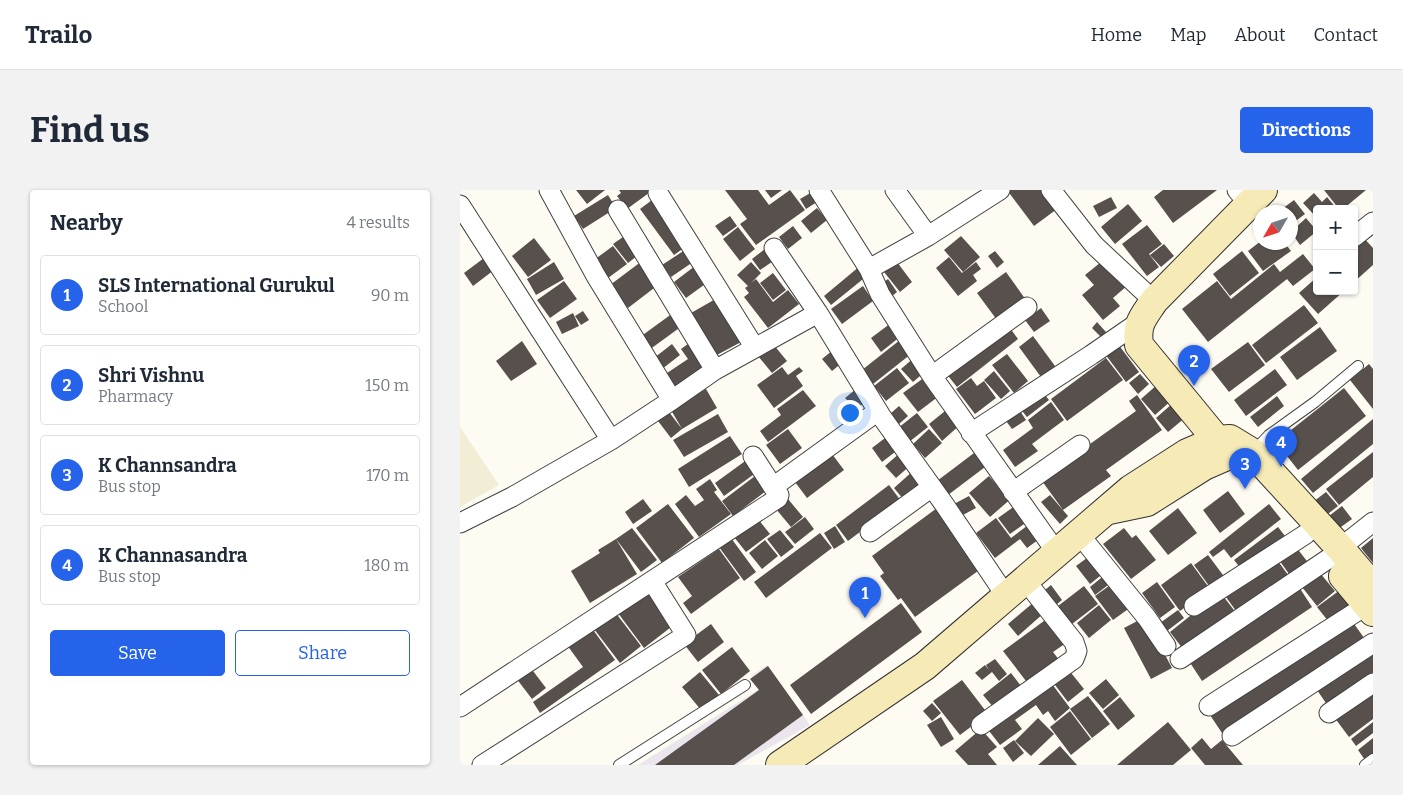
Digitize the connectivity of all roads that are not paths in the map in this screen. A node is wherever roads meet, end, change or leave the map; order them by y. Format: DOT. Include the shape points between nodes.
graph roads {
  1 [pos="549,190"];
  2 [pos="819,190"];
  3 [pos="895,190"];
  4 [pos="1000,190"];
  5 [pos="1051,190"];
  6 [pos="658,193"];
  7 [pos="1250,195"];
  8 [pos="460,205"];
  9 [pos="618,210"];
  10 [pos="1373,222"];
  11 [pos="1358,234"];
  12 [pos="928,236"];
  13 [pos="774,248"];
  14 [pos="869,269"];
  15 [pos="1027,307"];
  16 [pos="1148,310"];
  17 [pos="818,313"];
  18 [pos="755,348"];
  19 [pos="1358,366"];
  20 [pos="715,370"];
  21 [pos="932,376"];
  22 [pos="672,400"];
  23 [pos="878,411"];
  24 [pos="971,433"];
  25 [pos="611,440"];
  26 [pos="1080,445"];
  27 [pos="1232,450"];
  28 [pos="753,456"];
  29 [pos="773,487"];
  30 [pos="932,487"];
  31 [pos="1013,492"];
  32 [pos="1299,519"];
  33 [pos="1373,522"];
  34 [pos="460,523"];
  35 [pos="870,532"];
  36 [pos="1080,534"];
  37 [pos="1057,553"];
  38 [pos="1334,554"];
  39 [pos="652,582"];
  40 [pos="1016,588"];
  41 [pos="1371,602"];
  42 [pos="1194,606"];
  43 [pos="1373,643"];
  44 [pos="1166,646"];
  45 [pos="1180,659"];
  46 [pos="1373,683"];
  47 [pos="745,685"];
  48 [pos="1210,706"];
  49 [pos="460,708"];
  50 [pos="1329,714"];
  51 [pos="981,725"];
  52 [pos="1232,736"];
  53 [pos="1373,760"];
  54 [pos="482,765"];
  55 [pos="619,765"];
  56 [pos="780,765"];
  57 [pos="1365,765"];
  1 -- 22 [label="street" via="596,276"];
  2 -- 14 [label="street"];
  3 -- 12 [label="street"];
  4 -- 12 [label="street"];
  5 -- 16 [label="street"];
  6 -- 18 [label="street"];
  7 -- 16 [label="main road"];
  8 -- 25 [label="street"];
  9 -- 20 [label="street"];
  10 -- 11 [label="street"];
  12 -- 14 [label="street"];
  13 -- 17 [label="street"];
  14 -- 21 [label="street" via="880,294"];
  15 -- 21 [label="street"];
  16 -- 24 [label="street" via="1091,355"];
  16 -- 27 [label="main road" via="1138,331 1139,345"];
  17 -- 18 [label="street"];
  17 -- 23 [label="street"];
  18 -- 20 [label="street"];
  19 -- 27 [label="lane" via="1270,435"];
  20 -- 22 [label="street"];
  21 -- 24 [label="street"];
  22 -- 25 [label="street"];
  23 -- 29 [label="street"];
  23 -- 30 [label="street"];
  24 -- 31 [label="street"];
  25 -- 34 [label="street"];
  26 -- 31 [label="street"];
  27 -- 32 [label="main road" via="1241,464"];
  27 -- 36 [label="main road" via="1179,458 1131,489"];
  28 -- 29 [label="street"];
  29 -- 39 [label="street" via="778,498"];
  30 -- 35 [label="street"];
  30 -- 40 [label="street"];
  31 -- 37 [label="street"];
  32 -- 38 [label="main road"];
  32 -- 42 [label="street"];
  33 -- 38 [label="street"];
  36 -- 37 [label="main road"];
  36 -- 44 [label="street"];
  37 -- 40 [label="main road"];
  38 -- 41 [label="main road"];
  38 -- 45 [label="street"];
  39 -- 49 [label="street"];
  39 -- 54 [label="street" via="686,635"];
  40 -- 51 [label="street" via="1074,642 1077,651 1074,659"];
  40 -- 56 [label="main road" via="925,666"];
  41 -- 48 [label="street"];
  43 -- 52 [label="street"];
  46 -- 50 [label="street"];
  47 -- 55 [label="lane"];
  53 -- 57 [label="lane"];
}
